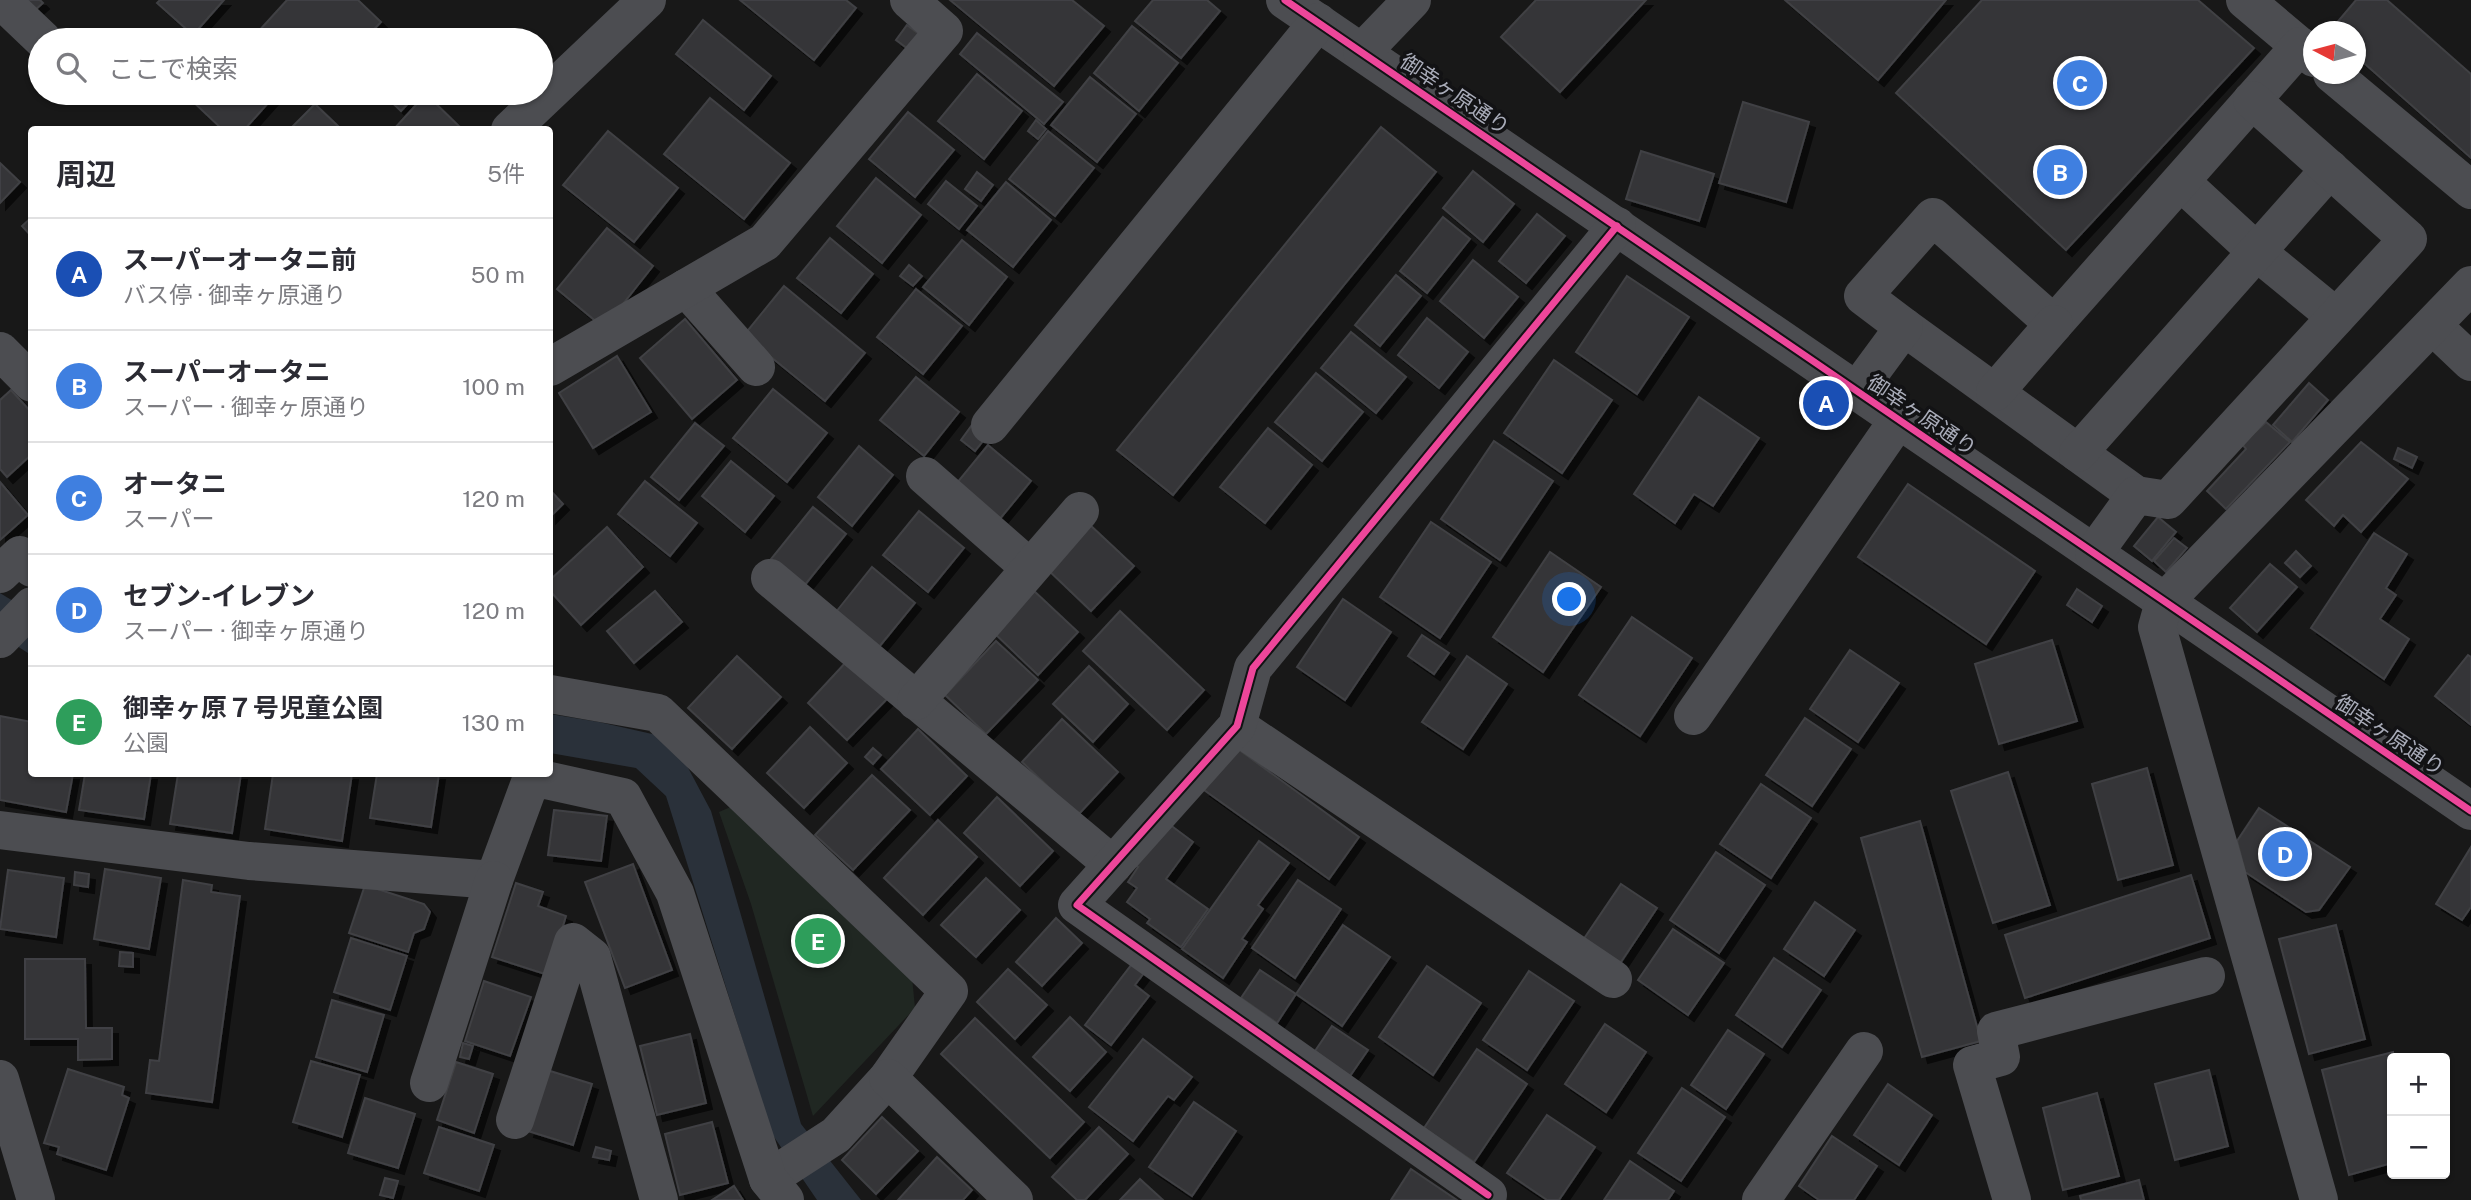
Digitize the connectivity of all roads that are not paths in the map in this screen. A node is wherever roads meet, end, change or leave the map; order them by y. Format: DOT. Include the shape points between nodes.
graph roads {
  1 [pos="1,0"];
  2 [pos="647,0"];
  3 [pos="909,0"];
  4 [pos="1285,0"];
  5 [pos="1412,0"];
  6 [pos="2245,0"];
  7 [pos="1318,22"];
  8 [pos="30,28"];
  9 [pos="2303,49"];
  10 [pos="1362,52"];
  11 [pos="2303,55"];
  12 [pos="2344,84"];
  13 [pos="553,89"];
  14 [pos="2252,100"];
  15 [pos="536,105"];
  16 [pos="514,126"];
  17 [pos="2330,169"];
  18 [pos="2180,181"];
  19 [pos="2471,190"];
  20 [pos="1617,226"];
  21 [pos="2257,252"];
  22 [pos="2471,285"];
  23 [pos="686,288"];
  24 [pos="2336,317"];
  25 [pos="2054,324"];
  26 [pos="2433,326"];
  27 [pos="1904,327"];
  28 [pos="0,351"];
  29 [pos="2471,362"];
  30 [pos="553,366"];
  31 [pos="756,366"];
  32 [pos="28,379"];
  33 [pos="1856,392"];
  34 [pos="1995,392"];
  35 [pos="1898,420"];
  36 [pos="990,425"];
  37 [pos="2078,453"];
  38 [pos="925,476"];
  39 [pos="2136,495"];
  40 [pos="1080,511"];
  41 [pos="2094,553"];
  42 [pos="28,564"];
  43 [pos="1030,568"];
  44 [pos="0,574"];
  45 [pos="770,578"];
  46 [pos="2164,602"];
  47 [pos="28,611"];
  48 [pos="0,639"];
  49 [pos="553,695"];
  50 [pos="916,701"];
  51 [pos="1693,716"];
  52 [pos="1237,726"];
  53 [pos="2471,811"];
  54 [pos="0,830"];
  55 [pos="1113,865"];
  56 [pos="494,880"];
  57 [pos="2206,976"];
  58 [pos="1613,979"];
  59 [pos="1864,1051"];
  60 [pos="0,1079"];
  61 [pos="888,1079"];
  62 [pos="429,1083"];
  63 [pos="515,1120"];
  64 [pos="777,1190"];
  65 [pos="1488,1195"];
  66 [pos="36,1200"];
  67 [pos="659,1200"];
  68 [pos="1014,1200"];
  69 [pos="1761,1200"];
  70 [pos="2012,1200"];
  71 [pos="2319,1200"];
  1 -- 8 [label="street"];
  2 -- 13 [label="street"];
  3 -- 23 [label="street" via="944,31 765,242"];
  4 -- 7 [label="street, 御幸ヶ原通り"];
  5 -- 10 [label="street"];
  6 -- 9 [label="street"];
  7 -- 10 [label="street, 御幸ヶ原通り"];
  7 -- 36 [label="street"];
  10 -- 20 [label="street, 御幸ヶ原通り"];
  11 -- 14 [label="street"];
  12 -- 19 [label="street"];
  14 -- 17 [label="street"];
  14 -- 18 [label="street"];
  15 -- 16 [label="street"];
  17 -- 21 [label="street"];
  17 -- 24 [label="street" via="2408,239"];
  18 -- 21 [label="street"];
  18 -- 25 [label="street"];
  20 -- 33 [label="street, 御幸ヶ原通り"];
  20 -- 52 [label="street" via="1253,668"];
  21 -- 24 [label="street"];
  21 -- 37 [label="street"];
  22 -- 26 [label="street"];
  23 -- 30 [label="street"];
  23 -- 31 [label="street"];
  24 -- 39 [label="street" via="2168,500"];
  25 -- 27 [label="street" via="1933,217 1863,296"];
  25 -- 34 [label="street"];
  26 -- 29 [label="street"];
  26 -- 46 [label="street"];
  27 -- 33 [label="street"];
  27 -- 34 [label="street"];
  28 -- 32 [label="street"];
  33 -- 35 [label="street, 御幸ヶ原通り"];
  34 -- 37 [label="street"];
  35 -- 41 [label="street, 御幸ヶ原通り"];
  35 -- 51 [label="street"];
  37 -- 39 [label="street"];
  38 -- 43 [label="street"];
  39 -- 41 [label="street"];
  40 -- 43 [label="street"];
  41 -- 46 [label="street, 御幸ヶ原通り"];
  42 -- 44 [label="street" via="20,555"];
  43 -- 50 [label="street"];
  45 -- 50 [label="street"];
  46 -- 53 [label="street, 御幸ヶ原通り"];
  46 -- 71 [label="street" via="2157,627"];
  47 -- 48 [label="street"];
  49 -- 61 [label="street" via="658,713 949,991"];
  50 -- 55 [label="street"];
  52 -- 55 [label="street"];
  52 -- 58 [label="street"];
  54 -- 56 [label="street" via="249,861"];
  55 -- 65 [label="street" via="1077,905"];
  56 -- 62 [label="street"];
  56 -- 64 [label="street" via="532,777 623,797 675,893"];
  57 -- 70 [label="street" via="1996,1031 2001,1057 1972,1065"];
  59 -- 69 [label="street"];
  60 -- 66 [label="street"];
  61 -- 64 [label="street"];
  61 -- 68 [label="street"];
  63 -- 67 [label="street" via="573,942 592,957"];
}
